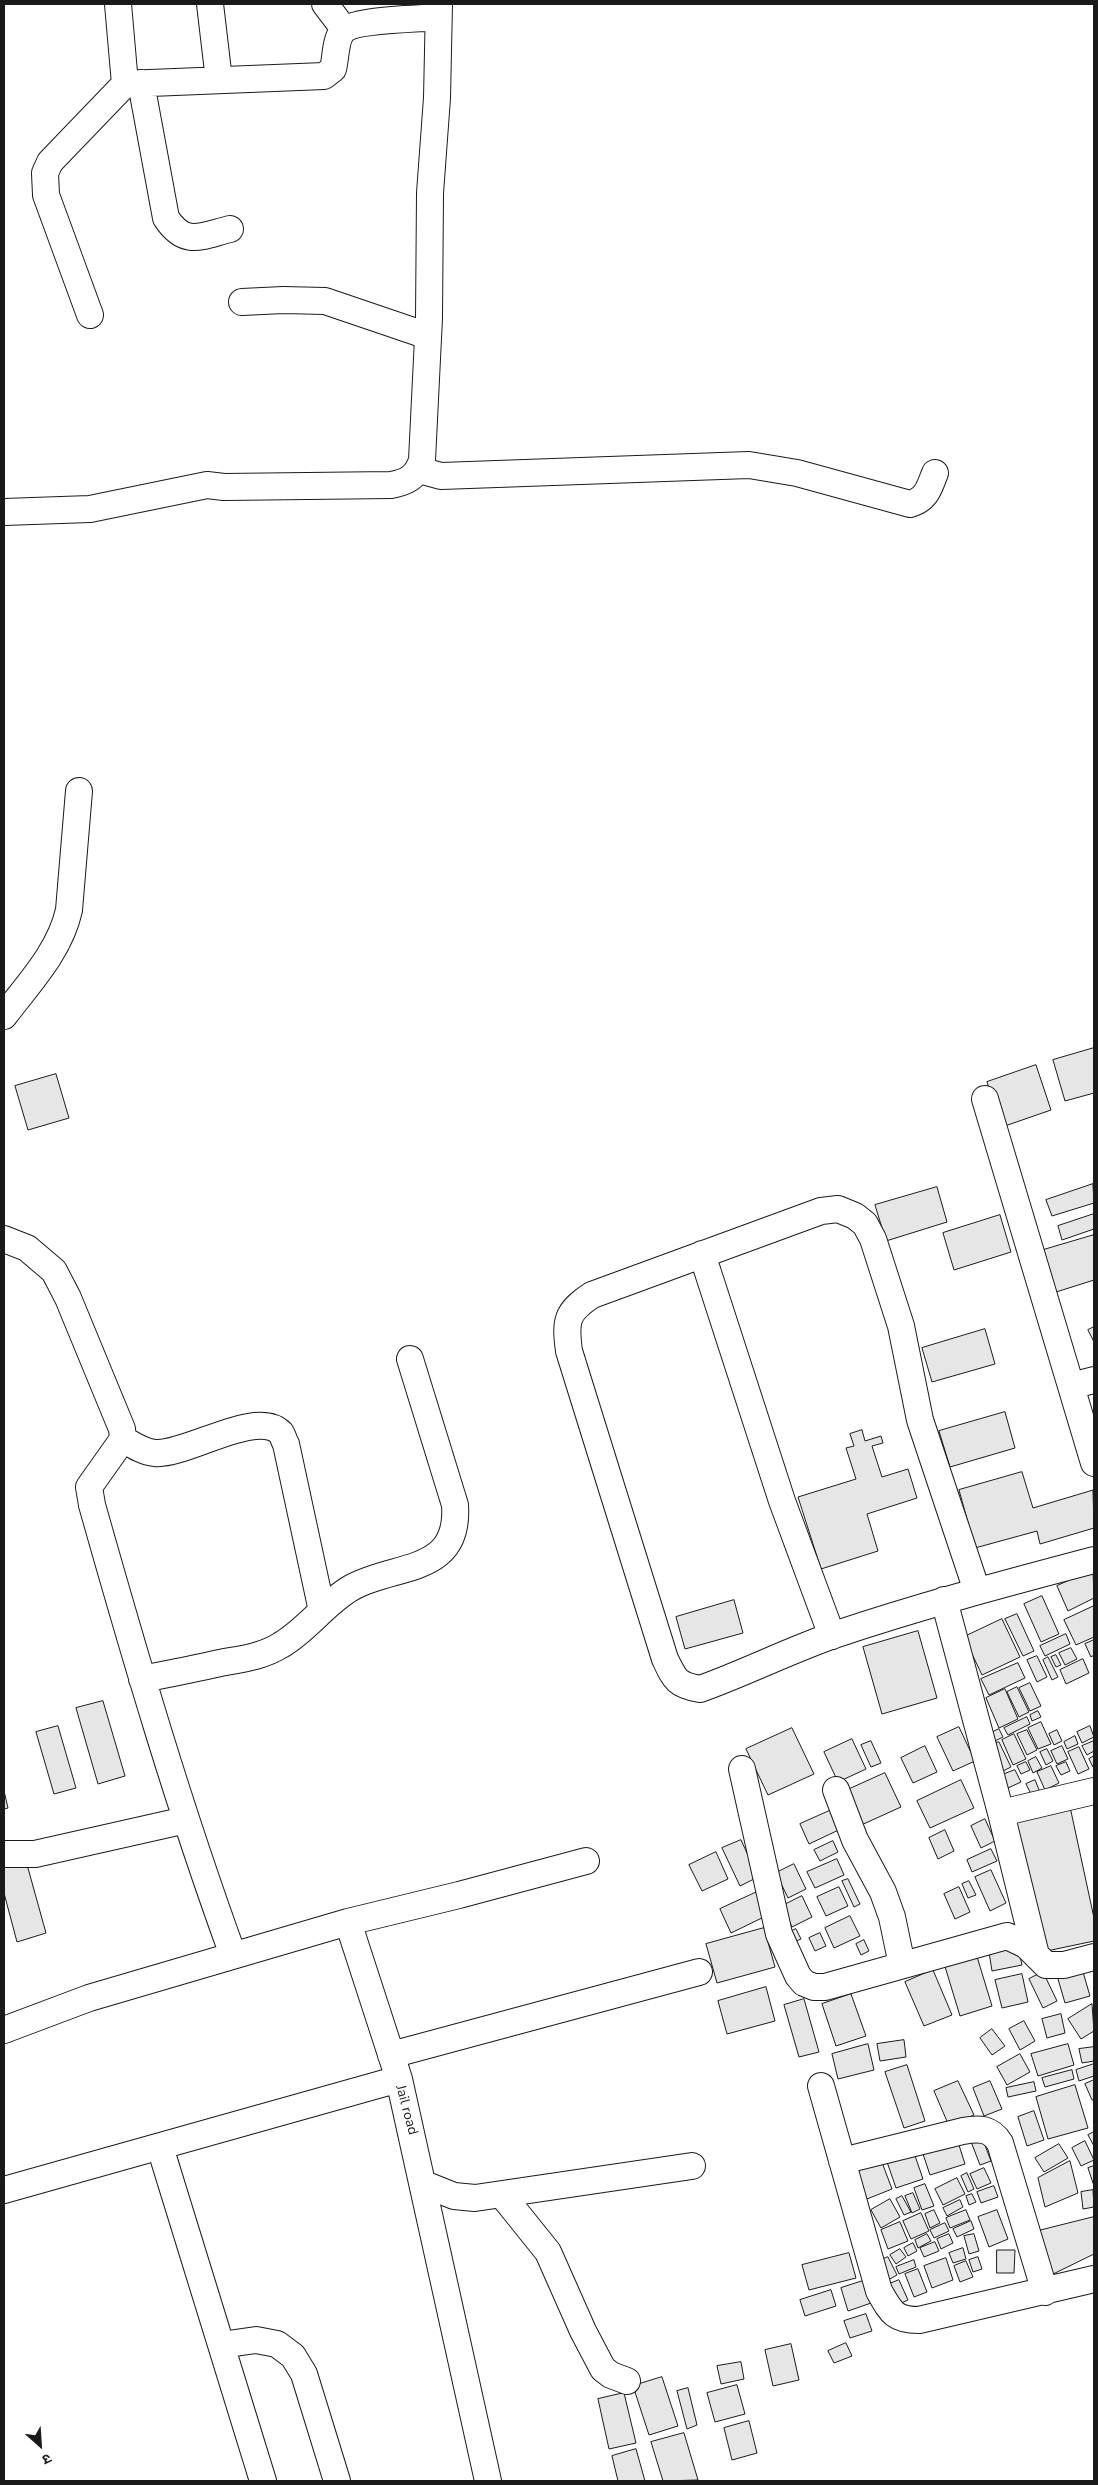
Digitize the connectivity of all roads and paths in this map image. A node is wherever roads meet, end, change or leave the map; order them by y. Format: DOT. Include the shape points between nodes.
graph roads {
  1 [pos="118,4"];
  2 [pos="210,4"];
  3 [pos="325,4"];
  4 [pos="438,10"];
  5 [pos="344,29"];
  6 [pos="219,80"];
  7 [pos="133,84"];
  8 [pos="230,229"];
  9 [pos="242,302"];
  10 [pos="90,316"];
  11 [pos="428,336"];
  12 [pos="419,470"];
  13 [pos="935,473"];
  14 [pos="4,512"];
  15 [pos="79,791"];
  16 [pos="4,1016"];
  17 [pos="985,1099"];
  18 [pos="4,1238"];
  19 [pos="702,1254"];
  20 [pos="410,1359"];
  21 [pos="1083,1383"];
  22 [pos="123,1439"];
  23 [pos="1094,1463"];
  24 [pos="1094,1560"];
  25 [pos="977,1591"];
  26 [pos="944,1600"];
  27 [pos="322,1611"];
  28 [pos="832,1636"];
  29 [pos="142,1679"];
  30 [pos="742,1769"];
  31 [pos="836,1790"];
  32 [pos="1094,1791"];
  33 [pos="1001,1813"];
  34 [pos="186,1820"];
  35 [pos="4,1854"];
  36 [pos="586,1861"];
  37 [pos="348,1922"];
  38 [pos="233,1955"];
  39 [pos="1036,1955"];
  40 [pos="1094,1957"];
  41 [pos="902,1965"];
  42 [pos="699,1972"];
  43 [pos="4,2030"];
  44 [pos="395,2067"];
  45 [pos="822,2086"];
  46 [pos="160,2148"];
  47 [pos="842,2161"];
  48 [pos="692,2166"];
  49 [pos="424,2184"];
  50 [pos="4,2190"];
  51 [pos="503,2196"];
  52 [pos="1094,2279"];
  53 [pos="1045,2292"];
  54 [pos="222,2346"];
  55 [pos="626,2382"];
  56 [pos="263,2481"];
  57 [pos="337,2481"];
  58 [pos="488,2481"];
  1 -- 7 [label="street"];
  2 -- 6 [label="street"];
  3 -- 5 [label="street"];
  4 -- 5 [label="street"];
  4 -- 11 [label="street"];
  5 -- 6 [label="street" via="339,37 333,69 324,76"];
  6 -- 7 [label="street"];
  7 -- 8 [label="street" via="166,218 180,235 190,238"];
  7 -- 10 [label="street" via="50,162 45,173 46,195"];
  9 -- 11 [label="street" via="325,301"];
  11 -- 12 [label="street"];
  12 -- 13 [label="street" via="441,476 749,465 910,504 920,502 927,494"];
  12 -- 14 [label="street" via="404,482 390,485 207,485 90,509"];
  15 -- 16 [label="street" via="65,929 57,945"];
  17 -- 21 [label="street"];
  18 -- 22 [label="street" via="27,1248 54,1271 119,1420"];
  19 -- 25 [label="street" via="820,1211 838,1209 865,1224 896,1306 920,1420"];
  19 -- 28 [label="street" via="782,1501"];
  19 -- 28 [label="street" via="592,1295 576,1305 568,1317 566,1333 665,1659 683,1686 700,1689"];
  20 -- 27 [label="street" via="455,1505 456,1524 451,1539 436,1556 418,1566 352,1587"];
  21 -- 23 [label="street"];
  22 -- 27 [label="street" via="140,1450 154,1453 181,1449 254,1426 281,1433"];
  22 -- 29 [label="street" via="89,1487"];
  24 -- 25 [label="street"];
  25 -- 26 [label="street"];
  26 -- 28 [label="street"];
  26 -- 33 [label="street"];
  27 -- 29 [label="street" via="298,1634 262,1655"];
  29 -- 34 [label="street"];
  30 -- 41 [label="street" via="779,1934 798,1976 804,1983 825,1987"];
  31 -- 41 [label="street" via="855,1840 883,1892"];
  32 -- 33 [label="street"];
  33 -- 39 [label="street"];
  34 -- 35 [label="street" via="35,1854"];
  34 -- 38 [label="street"];
  36 -- 37 [label="street"];
  37 -- 38 [label="street"];
  37 -- 44 [label="street"];
  38 -- 43 [label="street" via="89,1998"];
  39 -- 40 [label="street" via="1046,1965 1055,1966"];
  39 -- 41 [label="street" via="1026,1945 1007,1936"];
  42 -- 44 [label="street"];
  44 -- 46 [label="street, Jail road"];
  44 -- 49 [label="street, Jail road"];
  45 -- 47 [label="street"];
  46 -- 50 [label="street, Jail road"];
  46 -- 54 [label="street"];
  47 -- 53 [label="street" via="879,2291 891,2312 897,2316 904,2320 919,2320"];
  47 -- 53 [label="street" via="963,2131 976,2129 996,2136"];
  48 -- 51 [label="street"];
  49 -- 51 [label="street" via="454,2196"];
  49 -- 58 [label="street, Jail road"];
  51 -- 55 [label="street" via="548,2252 603,2369"];
  52 -- 53 [label="street"];
  54 -- 56 [label="street"];
  54 -- 57 [label="street" via="256,2340 277,2344 293,2356 304,2374"];
}
